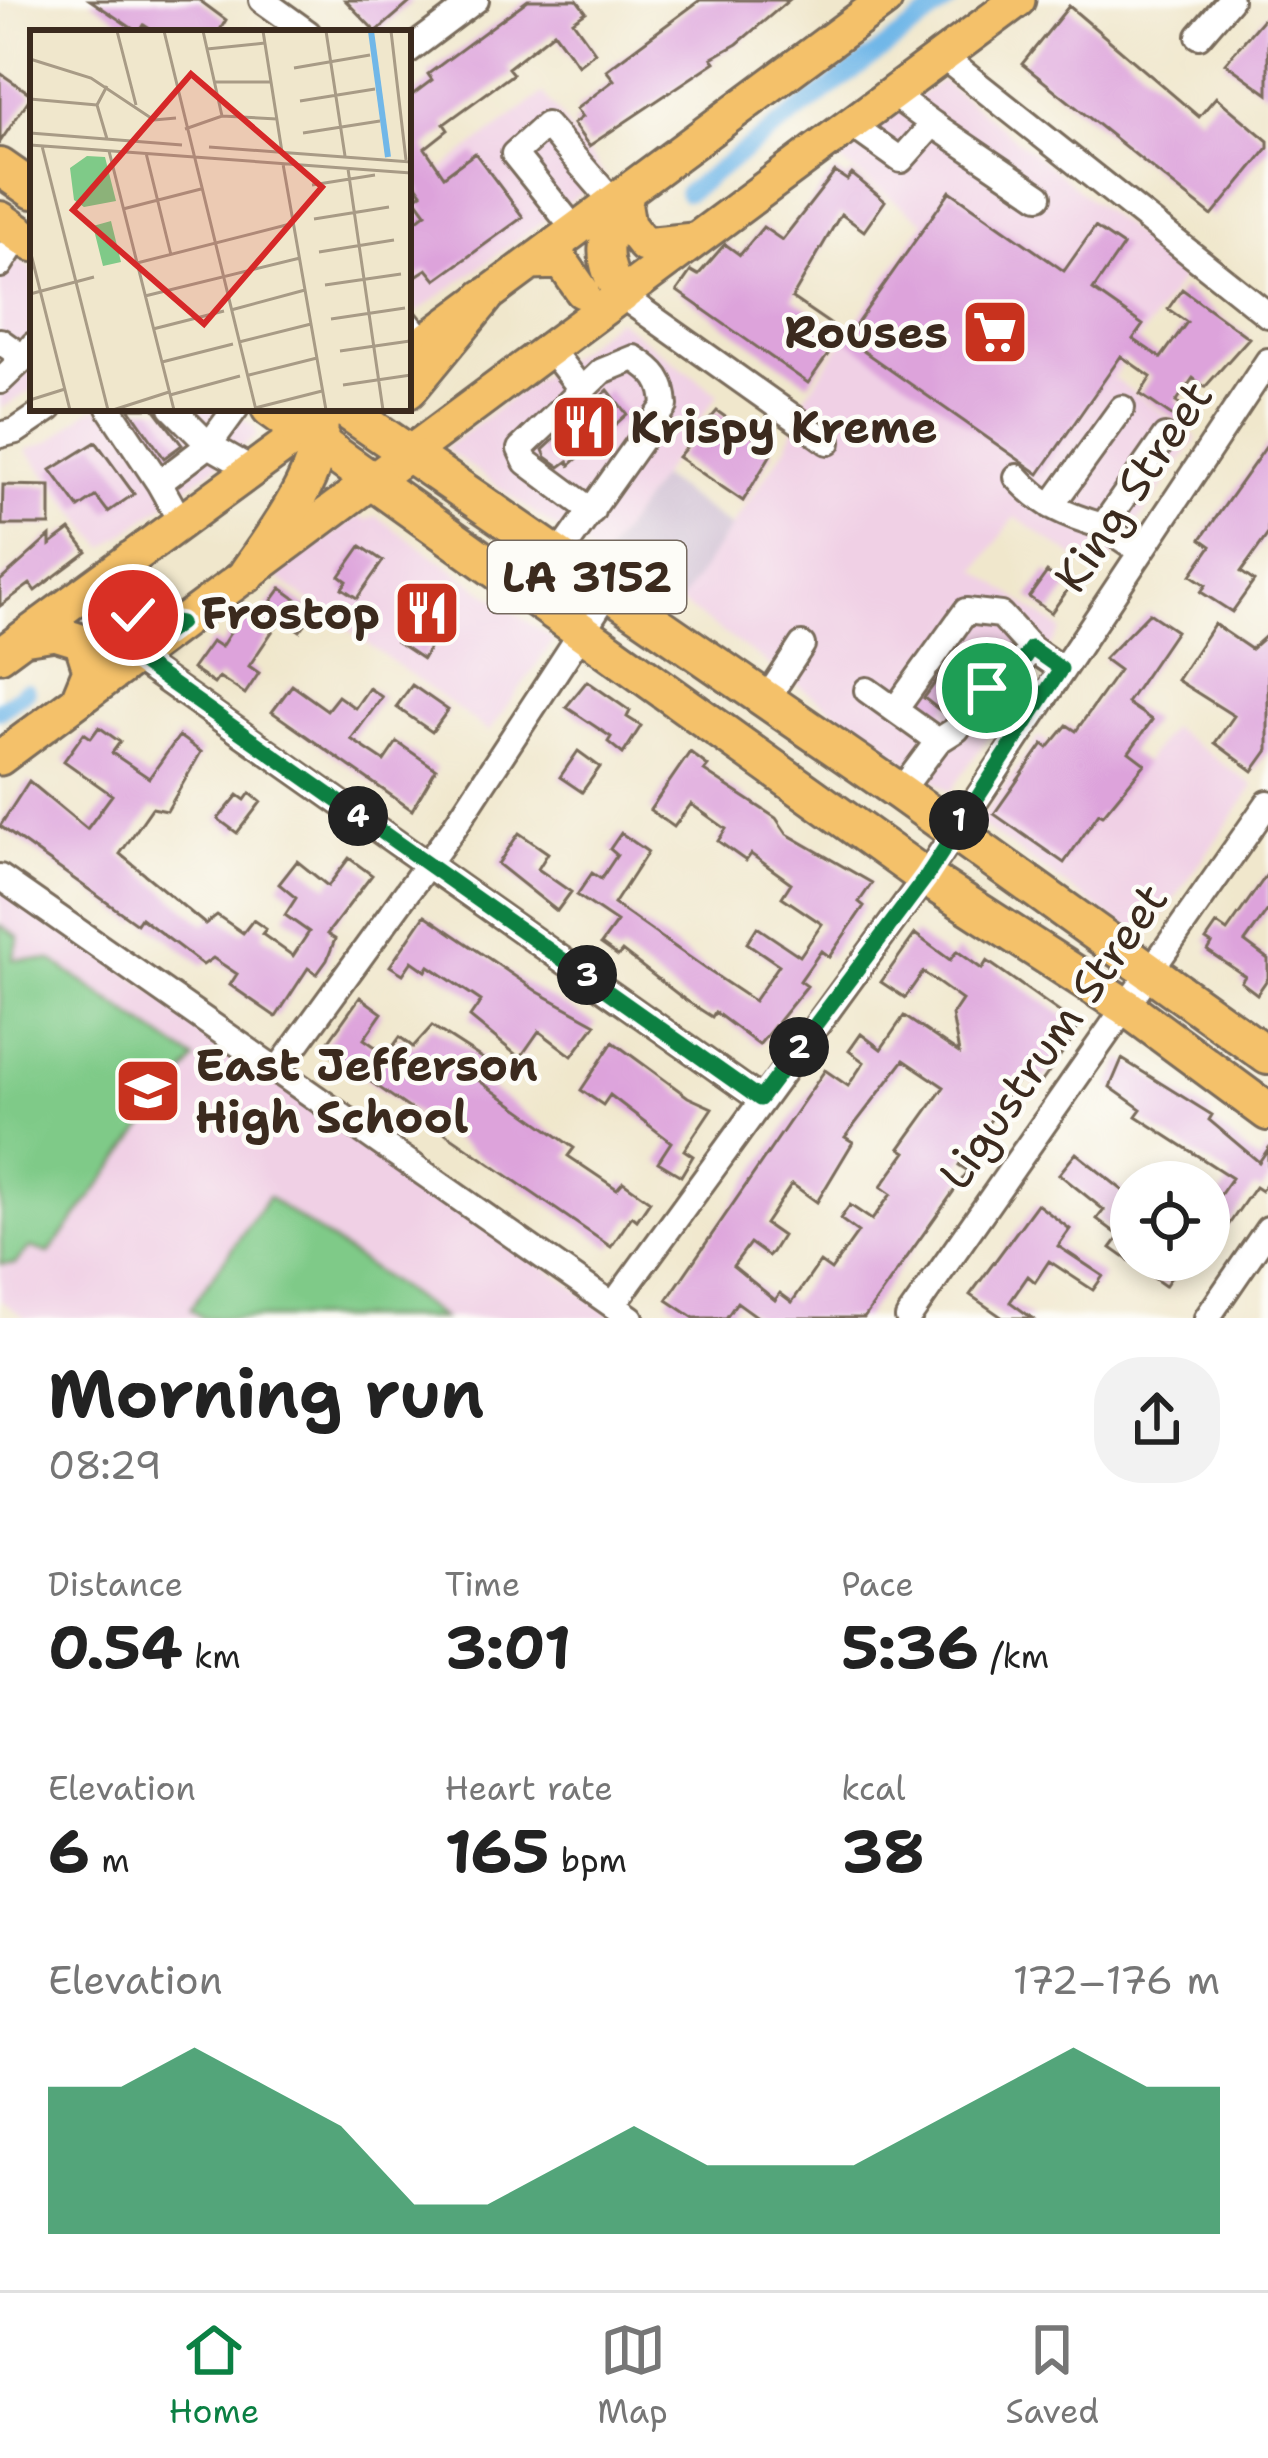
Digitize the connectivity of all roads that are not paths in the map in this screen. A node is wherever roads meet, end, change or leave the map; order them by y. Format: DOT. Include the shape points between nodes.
graph roads {
  1 [pos="262,0"];
  2 [pos="476,0"];
  3 [pos="884,0"];
  4 [pos="1018,0"];
  5 [pos="1231,0"];
  6 [pos="304,30"];
  7 [pos="1199,36"];
  8 [pos="411,49"];
  9 [pos="942,56"];
  10 [pos="891,93"];
  11 [pos="849,123"];
  12 [pos="933,124"];
  13 [pos="0,167"];
  14 [pos="30,188"];
  15 [pos="626,194"];
  16 [pos="1039,196"];
  17 [pos="575,230"];
  18 [pos="696,239"];
  19 [pos="531,263"];
  20 [pos="582,291"];
  21 [pos="622,296"];
  22 [pos="484,298"];
  23 [pos="1268,315"];
  24 [pos="679,335"];
  25 [pos="413,340"];
  26 [pos="0,341"];
  27 [pos="550,349"];
  28 [pos="28,351"];
  29 [pos="1268,362"];
  30 [pos="653,370"];
  31 [pos="0,381"];
  32 [pos="411,385"];
  33 [pos="581,389"];
  34 [pos="1122,408"];
  35 [pos="46,411"];
  36 [pos="111,411"];
  37 [pos="175,411"];
  38 [pos="234,411"];
  39 [pos="284,411"];
  40 [pos="323,420"];
  41 [pos="0,435"];
  42 [pos="1165,436"];
  43 [pos="828,442"];
  44 [pos="208,445"];
  45 [pos="391,450"];
  46 [pos="253,470"];
  47 [pos="1017,477"];
  48 [pos="159,483"];
  49 [pos="1051,506"];
  50 [pos="592,511"];
  51 [pos="181,522"];
  52 [pos="1103,526"];
  53 [pos="1140,551"];
  54 [pos="558,557"];
  55 [pos="131,558"];
  56 [pos="247,574"];
  57 [pos="608,592"];
  58 [pos="180,623"];
  59 [pos="580,630"];
  60 [pos="802,645"];
  61 [pos="11,646"];
  62 [pos="1031,648"];
  63 [pos="134,657"];
  64 [pos="1061,669"];
  65 [pos="867,690"];
  66 [pos="78,698"];
  67 [pos="766,700"];
  68 [pos="895,710"];
  69 [pos="938,740"];
  70 [pos="738,742"];
  71 [pos="0,758"];
  72 [pos="900,792"];
  73 [pos="1268,802"];
  74 [pos="952,830"];
  75 [pos="425,864"];
  76 [pos="926,877"];
  77 [pos="0,878"];
  78 [pos="1149,972"];
  79 [pos="1126,1007"];
  80 [pos="1268,1056"];
  81 [pos="277,1071"];
  82 [pos="760,1099"];
  83 [pos="1268,1112"];
  84 [pos="1268,1229"];
  85 [pos="622,1312"];
  86 [pos="908,1318"];
  87 [pos="1207,1318"];
  1 -- 6 [label="street"];
  2 -- 8 [label="street"];
  3 -- 15 [label="main road"];
  4 -- 9 [label="main road"];
  5 -- 7 [label="street"];
  9 -- 10 [label="main road"];
  9 -- 23 [label="street"];
  10 -- 11 [label="main road"];
  10 -- 12 [label="street"];
  11 -- 12 [label="street" via="901,160"];
  11 -- 18 [label="main road"];
  12 -- 16 [label="street"];
  13 -- 14 [label="highway"];
  15 -- 17 [label="main road"];
  15 -- 17 [label="street" via="546,125 514,154"];
  15 -- 18 [label="main road" via="628,225 644,245"];
  15 -- 21 [label="main road" via="603,244 605,271"];
  17 -- 19 [label="main road"];
  17 -- 20 [label="main road" via="585,261"];
  18 -- 21 [label="main road"];
  19 -- 20 [label="main road" via="562,262"];
  19 -- 22 [label="main road"];
  20 -- 27 [label="main road"];
  21 -- 24 [label="street"];
  21 -- 27 [label="main road"];
  22 -- 25 [label="main road"];
  22 -- 32 [label="highway"];
  24 -- 30 [label="street"];
  24 -- 43 [label="street"];
  26 -- 28 [label="street"];
  27 -- 33 [label="street"];
  27 -- 45 [label="main road"];
  28 -- 31 [label="street"];
  29 -- 53 [label="street, King Street"];
  30 -- 33 [label="street" via="634,358"];
  30 -- 50 [label="street" via="665,386 665,406"];
  33 -- 50 [label="street" via="520,449"];
  34 -- 49 [label="street"];
  35 -- 41 [label="street"];
  36 -- 48 [label="street"];
  37 -- 44 [label="street"];
  38 -- 44 [label="street"];
  39 -- 40 [label="highway, LA 3152"];
  40 -- 45 [label="highway, LA 3152"];
  40 -- 46 [label="main road"];
  40 -- 56 [label="highway" via="306,482"];
  42 -- 52 [label="street"];
  44 -- 46 [label="street"];
  44 -- 48 [label="street"];
  45 -- 54 [label="highway, LA 3152"];
  45 -- 56 [label="main road"];
  45 -- 59 [label="highway, LA 3152" via="416,514"];
  46 -- 51 [label="main road"];
  47 -- 49 [label="street"];
  48 -- 51 [label="street"];
  49 -- 52 [label="street"];
  50 -- 54 [label="street"];
  51 -- 55 [label="main road"];
  52 -- 53 [label="street"];
  53 -- 64 [label="street, King Street"];
  54 -- 57 [label="highway, LA 3152"];
  55 -- 58 [label="main road" via="122,580 125,608 149,621"];
  55 -- 61 [label="main road"];
  56 -- 58 [label="main road"];
  57 -- 59 [label="street"];
  57 -- 67 [label="highway, LA 3152"];
  58 -- 63 [label="main road"];
  59 -- 70 [label="highway, LA 3152"];
  59 -- 75 [label="street"];
  60 -- 67 [label="street"];
  61 -- 66 [label="main road" via="55,632 81,640 90,670"];
  62 -- 64 [label="street"];
  62 -- 68 [label="street" via="1000,615 966,611"];
  62 -- 69 [label="street"];
  63 -- 66 [label="main road"];
  63 -- 75 [label="street"];
  64 -- 74 [label="street, King Street"];
  65 -- 68 [label="street"];
  66 -- 71 [label="main road"];
  67 -- 70 [label="highway"];
  67 -- 72 [label="highway, LA 3152"];
  68 -- 69 [label="street"];
  69 -- 72 [label="street"];
  70 -- 76 [label="highway, LA 3152"];
  72 -- 74 [label="highway, LA 3152"];
  73 -- 78 [label="street, Ligustrum Street"];
  74 -- 76 [label="street, King Street"];
  74 -- 78 [label="highway, LA 3152"];
  75 -- 81 [label="street"];
  75 -- 82 [label="street"];
  76 -- 79 [label="highway, LA 3152"];
  76 -- 82 [label="street, King Street"];
  77 -- 81 [label="street"];
  78 -- 79 [label="street, Ligustrum Street"];
  78 -- 80 [label="highway, LA 3152"];
  79 -- 83 [label="highway, LA 3152"];
  79 -- 86 [label="street, Ligustrum Street"];
  81 -- 85 [label="street"];
  82 -- 85 [label="street, King Street"];
  84 -- 87 [label="street"];
}
